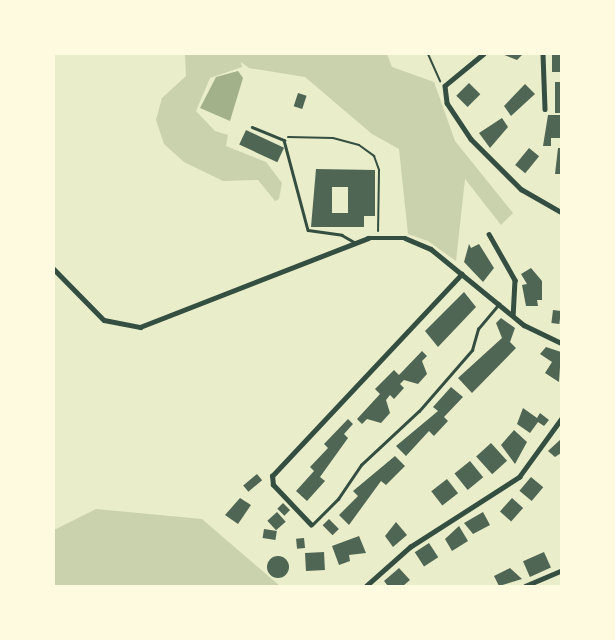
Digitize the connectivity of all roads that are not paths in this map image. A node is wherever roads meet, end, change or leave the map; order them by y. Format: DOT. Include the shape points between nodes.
graph roads {
  1 [pos="484,54"];
  2 [pos="543,54"];
  3 [pos="545,109"];
  4 [pos="252,127"];
  5 [pos="561,212"];
  6 [pos="489,234"];
  7 [pos="355,243"];
  8 [pos="54,270"];
  9 [pos="462,274"];
  10 [pos="499,304"];
  11 [pos="513,315"];
  12 [pos="561,343"];
  13 [pos="561,419"];
  14 [pos="311,525"];
  15 [pos="561,571"];
  16 [pos="366,586"];
  17 [pos="525,586"];
  1 -- 5 [label="street" via="445,86 447,103 482,151 520,189"];
  2 -- 3 [label="street"];
  4 -- 7 [label="lane" via="284,140 308,230 342,235"];
  6 -- 11 [label="street" via="515,280"];
  7 -- 8 [label="street" via="140,327 104,320"];
  7 -- 9 [label="street" via="378,236 418,242"];
  9 -- 10 [label="street"];
  9 -- 14 [label="street" via="272,476 273,485"];
  10 -- 11 [label="street"];
  10 -- 14 [label="lane" via="478,329 472,350 419,411 361,465 338,499"];
  11 -- 12 [label="street"];
  13 -- 16 [label="street" via="519,477 410,547"];
  15 -- 17 [label="street"];
}
